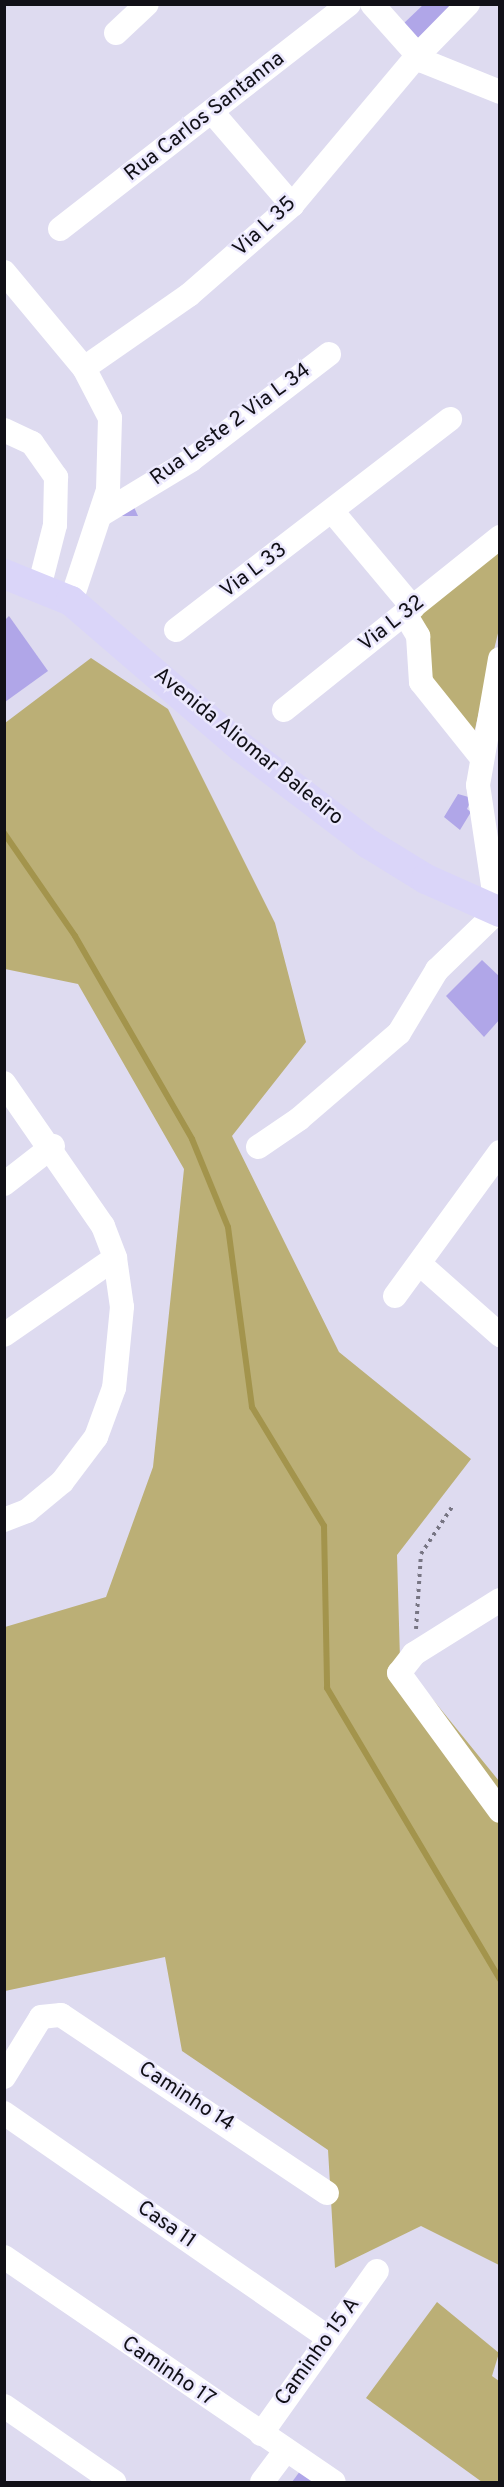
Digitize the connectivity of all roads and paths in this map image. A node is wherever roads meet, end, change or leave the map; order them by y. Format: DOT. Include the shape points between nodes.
graph roads {
  1 [pos="147,4"];
  2 [pos="349,4"];
  3 [pos="372,4"];
  4 [pos="468,4"];
  5 [pos="116,33"];
  6 [pos="417,56"];
  7 [pos="500,92"];
  8 [pos="212,112"];
  9 [pos="292,205"];
  10 [pos="60,230"];
  11 [pos="4,272"];
  12 [pos="329,354"];
  13 [pos="84,368"];
  14 [pos="450,419"];
  15 [pos="4,430"];
  16 [pos="332,511"];
  17 [pos="102,514"];
  18 [pos="500,537"];
  19 [pos="4,574"];
  20 [pos="40,584"];
  21 [pos="71,601"];
  22 [pos="409,611"];
  23 [pos="176,630"];
  24 [pos="500,659"];
  25 [pos="284,710"];
  26 [pos="481,757"];
  27 [pos="493,825"];
  28 [pos="498,912"];
  29 [pos="4,1083"];
  30 [pos="53,1146"];
  31 [pos="258,1147"];
  32 [pos="500,1152"];
  33 [pos="4,1184"];
  34 [pos="115,1257"];
  35 [pos="421,1265"];
  36 [pos="395,1296"];
  37 [pos="4,1335"];
  38 [pos="500,1335"];
  39 [pos="452,1507"];
  40 [pos="4,1520"];
  41 [pos="500,1600"];
  42 [pos="414,1654"];
  43 [pos="500,1811"];
  44 [pos="4,2077"];
  45 [pos="4,2113"];
  46 [pos="327,2193"];
  47 [pos="4,2257"];
  48 [pos="377,2271"];
  49 [pos="328,2337"];
  50 [pos="8,2415"];
  51 [pos="261,2434"];
  52 [pos="286,2451"];
  53 [pos="113,2482"];
  54 [pos="262,2482"];
  55 [pos="334,2482"];
  1 -- 5 [label="street"];
  2 -- 8 [label="street, Rua Carlos Santanna"];
  3 -- 6 [label="street"];
  4 -- 6 [label="street, Via L 35"];
  6 -- 7 [label="street" via="454,77"];
  6 -- 9 [label="street, Via L 35"];
  8 -- 9 [label="street"];
  8 -- 10 [label="street, Rua Carlos Santanna"];
  9 -- 13 [label="street, Via L 35" via="189,295"];
  11 -- 13 [label="street"];
  12 -- 17 [label="street, Rua Leste 2 Via L 34" via="191,460"];
  13 -- 17 [label="street" via="110,418 112,462"];
  14 -- 16 [label="street, Via L 33"];
  15 -- 20 [label="street" via="32,443 56,477 55,525"];
  16 -- 22 [label="street"];
  16 -- 23 [label="street, Via L 33"];
  17 -- 21 [label="street"];
  18 -- 22 [label="street, Via L 32"];
  19 -- 20 [label="main road, Avenida Aliomar Baleeiro"];
  20 -- 21 [label="main road, Avenida Aliomar Baleeiro"];
  21 -- 28 [label="main road, Avenida Aliomar Baleeiro" via="241,747 369,843 426,879"];
  22 -- 25 [label="street, Via L 32"];
  22 -- 26 [label="street" via="418,636 421,682"];
  24 -- 26 [label="street"];
  26 -- 27 [label="street" via="479,796"];
  27 -- 28 [label="street"];
  28 -- 31 [label="street" via="441,965 399,1033 299,1119"];
  29 -- 30 [label="street"];
  30 -- 33 [label="street"];
  30 -- 34 [label="street" via="103,1226"];
  32 -- 35 [label="street"];
  34 -- 37 [label="street"];
  34 -- 40 [label="street" via="122,1329 105,1417 62,1482 27,1511"];
  35 -- 36 [label="street"];
  35 -- 38 [label="street"];
  39 -- 42 [label="path" via="421,1554"];
  41 -- 42 [label="street"];
  42 -- 43 [label="street" via="401,1667 404,1682"];
  44 -- 46 [label="street, Caminho 14" via="41,2018 61,2015"];
  45 -- 49 [label="street, Casa 11"];
  47 -- 51 [label="street, Caminho 17"];
  48 -- 49 [label="street, Caminho 15 A"];
  49 -- 51 [label="street, Caminho 15 A"];
  50 -- 53 [label="street"];
  51 -- 52 [label="street, Caminho 17"];
  52 -- 54 [label="street"];
  52 -- 55 [label="street, Caminho 17"];
}
